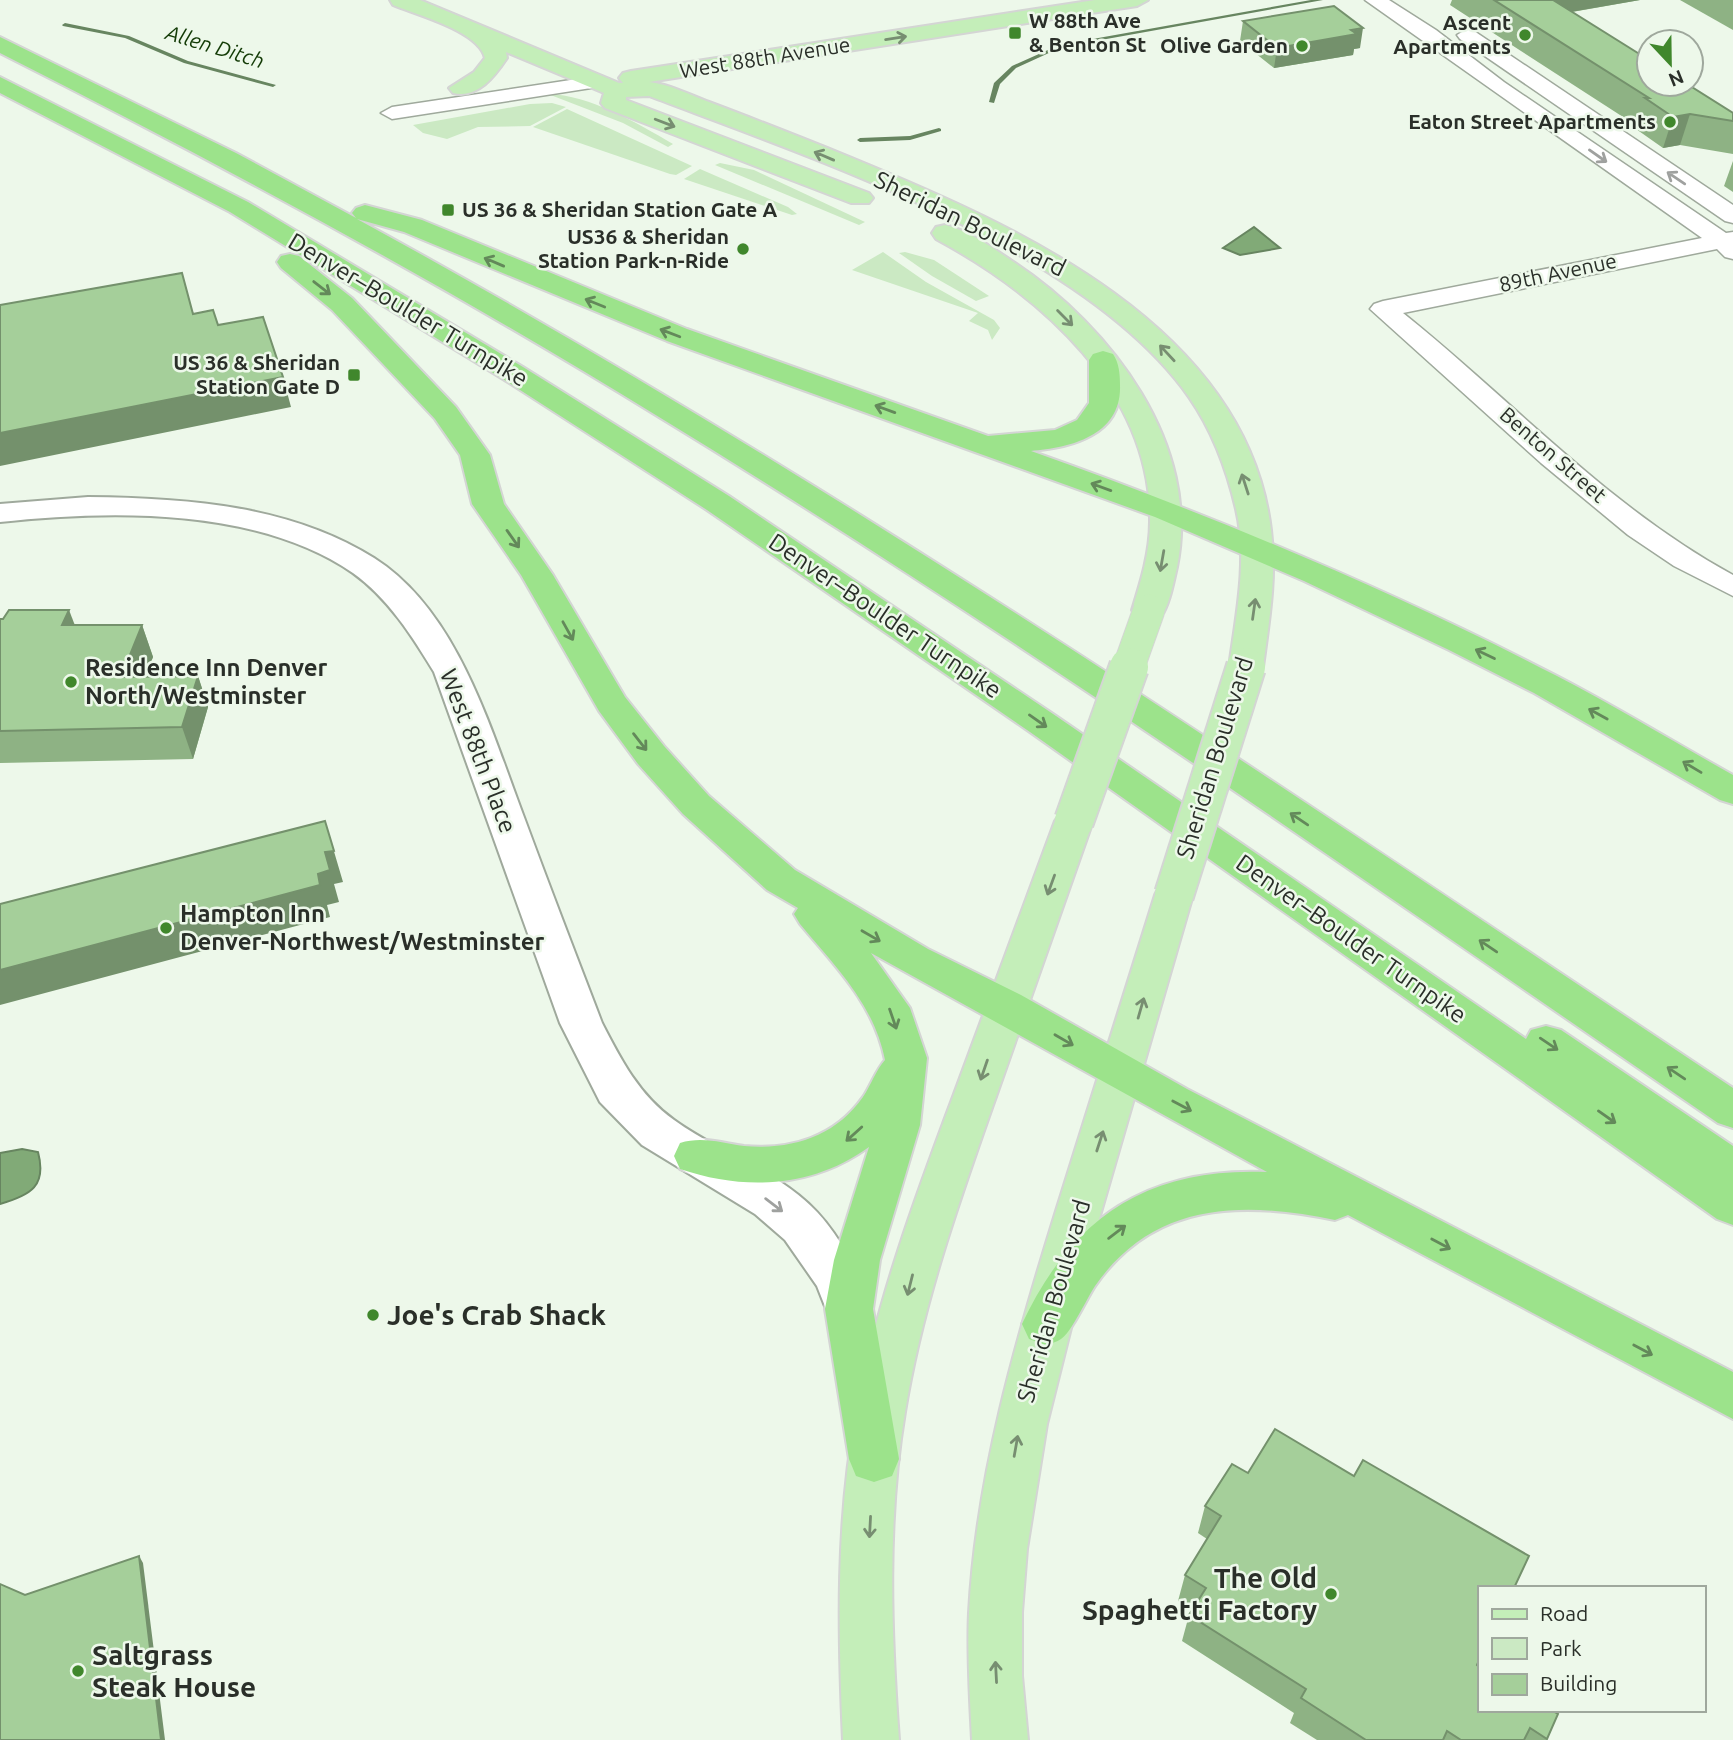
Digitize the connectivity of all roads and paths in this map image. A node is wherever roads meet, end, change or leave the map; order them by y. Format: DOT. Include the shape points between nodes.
graph roads {
  1 [pos="401,0"];
  2 [pos="1023,0"];
  3 [pos="1138,0"];
  4 [pos="1375,0"];
  5 [pos="1424,7"];
  6 [pos="0,27"];
  7 [pos="479,32"];
  8 [pos="0,44"];
  9 [pos="780,56"];
  10 [pos="0,69"];
  11 [pos="571,71"];
  12 [pos="0,84"];
  13 [pos="607,86"];
  14 [pos="461,88"];
  15 [pos="784,138"];
  16 [pos="239,207"];
  17 [pos="365,213"];
  18 [pos="1733,216"];
  19 [pos="1729,244"];
  20 [pos="1383,309"];
  21 [pos="1103,360"];
  22 [pos="949,432"];
  23 [pos="1166,510"];
  24 [pos="0,513"];
  25 [pos="1257,551"];
  26 [pos="1733,587"];
  27 [pos="1733,791"];
  28 [pos="792,888"];
  29 [pos="1006,1006"];
  30 [pos="906,1058"];
  31 [pos="1122,1074"];
  32 [pos="1733,1079"];
  33 [pos="1733,1111"];
  34 [pos="696,1156"];
  35 [pos="1733,1170"];
  36 [pos="1733,1206"];
  37 [pos="1381,1213"];
  38 [pos="849,1309"];
  39 [pos="1046,1324"];
  40 [pos="1733,1397"];
  41 [pos="874,1459"];
  42 [pos="871,1740"];
  43 [pos="1000,1740"];
  1 -- 7 [label="main road, Sheridan Boulevard"];
  2 -- 11 [label="main road, West 88th Avenue"];
  9 -- 3 [label="main road, West 88th Avenue, one-way"];
  4 -- 19 [label="street, one-way"];
  18 -- 5 [label="street, one-way"];
  6 -- 17 [label="highway" via="201,125"];
  7 -- 11 [label="main road, Sheridan Boulevard"];
  7 -- 14 [label="main road" via="496,58 482,77"];
  33 -- 8 [label="highway, one-way" via="1073,668 665,407 314,204"];
  9 -- 13 [label="main road, West 88th Avenue"];
  9 -- 15 [label="main road" via="736,78 732,88 738,104"];
  10 -- 35 [label="highway, one-way" via="352,257 719,480"];
  11 -- 13 [label="main road, Sheridan Boulevard"];
  11 -- 14 [label="street, West 88th Avenue"];
  12 -- 16 [label="highway, Denver–Boulder Turnpike"];
  13 -- 14 [label="street, West 88th Avenue" via="388,106"];
  13 -- 15 [label="main road, Sheridan Boulevard" via="652,89"];
  13 -- 21 [label="main road, Sheridan Boulevard, one-way" via="613,103 961,241 1015,275 1056,309"];
  25 -- 15 [label="main road, Sheridan Boulevard, one-way" via="1246,487 1223,430 1181,368 1131,317 1069,271 1010,238"];
  16 -- 28 [label="highway, one-way" via="259,238 342,304 446,413 475,455 488,504 537,575 611,704 705,815"];
  16 -- 36 [label="highway, Denver–Boulder Turnpike, one-way" via="719,503"];
  22 -- 17 [label="highway, one-way" via="677,335 413,226"];
  17 -- 32 [label="highway" via="606,352 875,517"];
  19 -- 20 [label="street, 89th Avenue" via="1685,246"];
  20 -- 26 [label="street, Benton Street" via="1647,537"];
  21 -- 22 [label="highway" via="1104,404 1085,429 1026,443"];
  21 -- 23 [label="main road, Sheridan Boulevard" via="1147,437"];
  23 -- 22 [label="highway, one-way"];
  23 -- 25 [label="highway"];
  23 -- 29 [label="main road, Sheridan Boulevard, one-way, bridge" via="1161,570 1149,610"];
  24 -- 34 [label="street, West 88th Place" via="117,505 228,518 316,541 362,565 399,596 451,672 598,1062 634,1111"];
  27 -- 25 [label="highway, one-way" via="1546,685 1316,574"];
  31 -- 25 [label="main road, Sheridan Boulevard, one-way, bridge" via="1246,667"];
  28 -- 29 [label="highway, one-way" via="953,982"];
  28 -- 30 [label="highway, one-way" via="869,978 889,1008"];
  29 -- 31 [label="highway, one-way"];
  29 -- 41 [label="main road, Sheridan Boulevard, one-way" via="933,1205 910,1282"];
  30 -- 34 [label="highway, one-way" via="876,1113 826,1154 790,1165 762,1166"];
  30 -- 38 [label="highway" via="898,1125 857,1260"];
  31 -- 37 [label="highway, one-way"];
  39 -- 31 [label="main road, Sheridan Boulevard, one-way"];
  34 -- 38 [label="street, West 88th Place, one-way" via="771,1201 801,1226 836,1276"];
  39 -- 37 [label="highway, one-way" via="1077,1274 1112,1234 1181,1199 1262,1189"];
  37 -- 40 [label="highway, one-way"];
  38 -- 41 [label="highway"];
  43 -- 39 [label="main road, Sheridan Boulevard, one-way" via="994,1626 1002,1528 1019,1430"];
  41 -- 42 [label="main road, Sheridan Boulevard, one-way" via="867,1580"];
}
